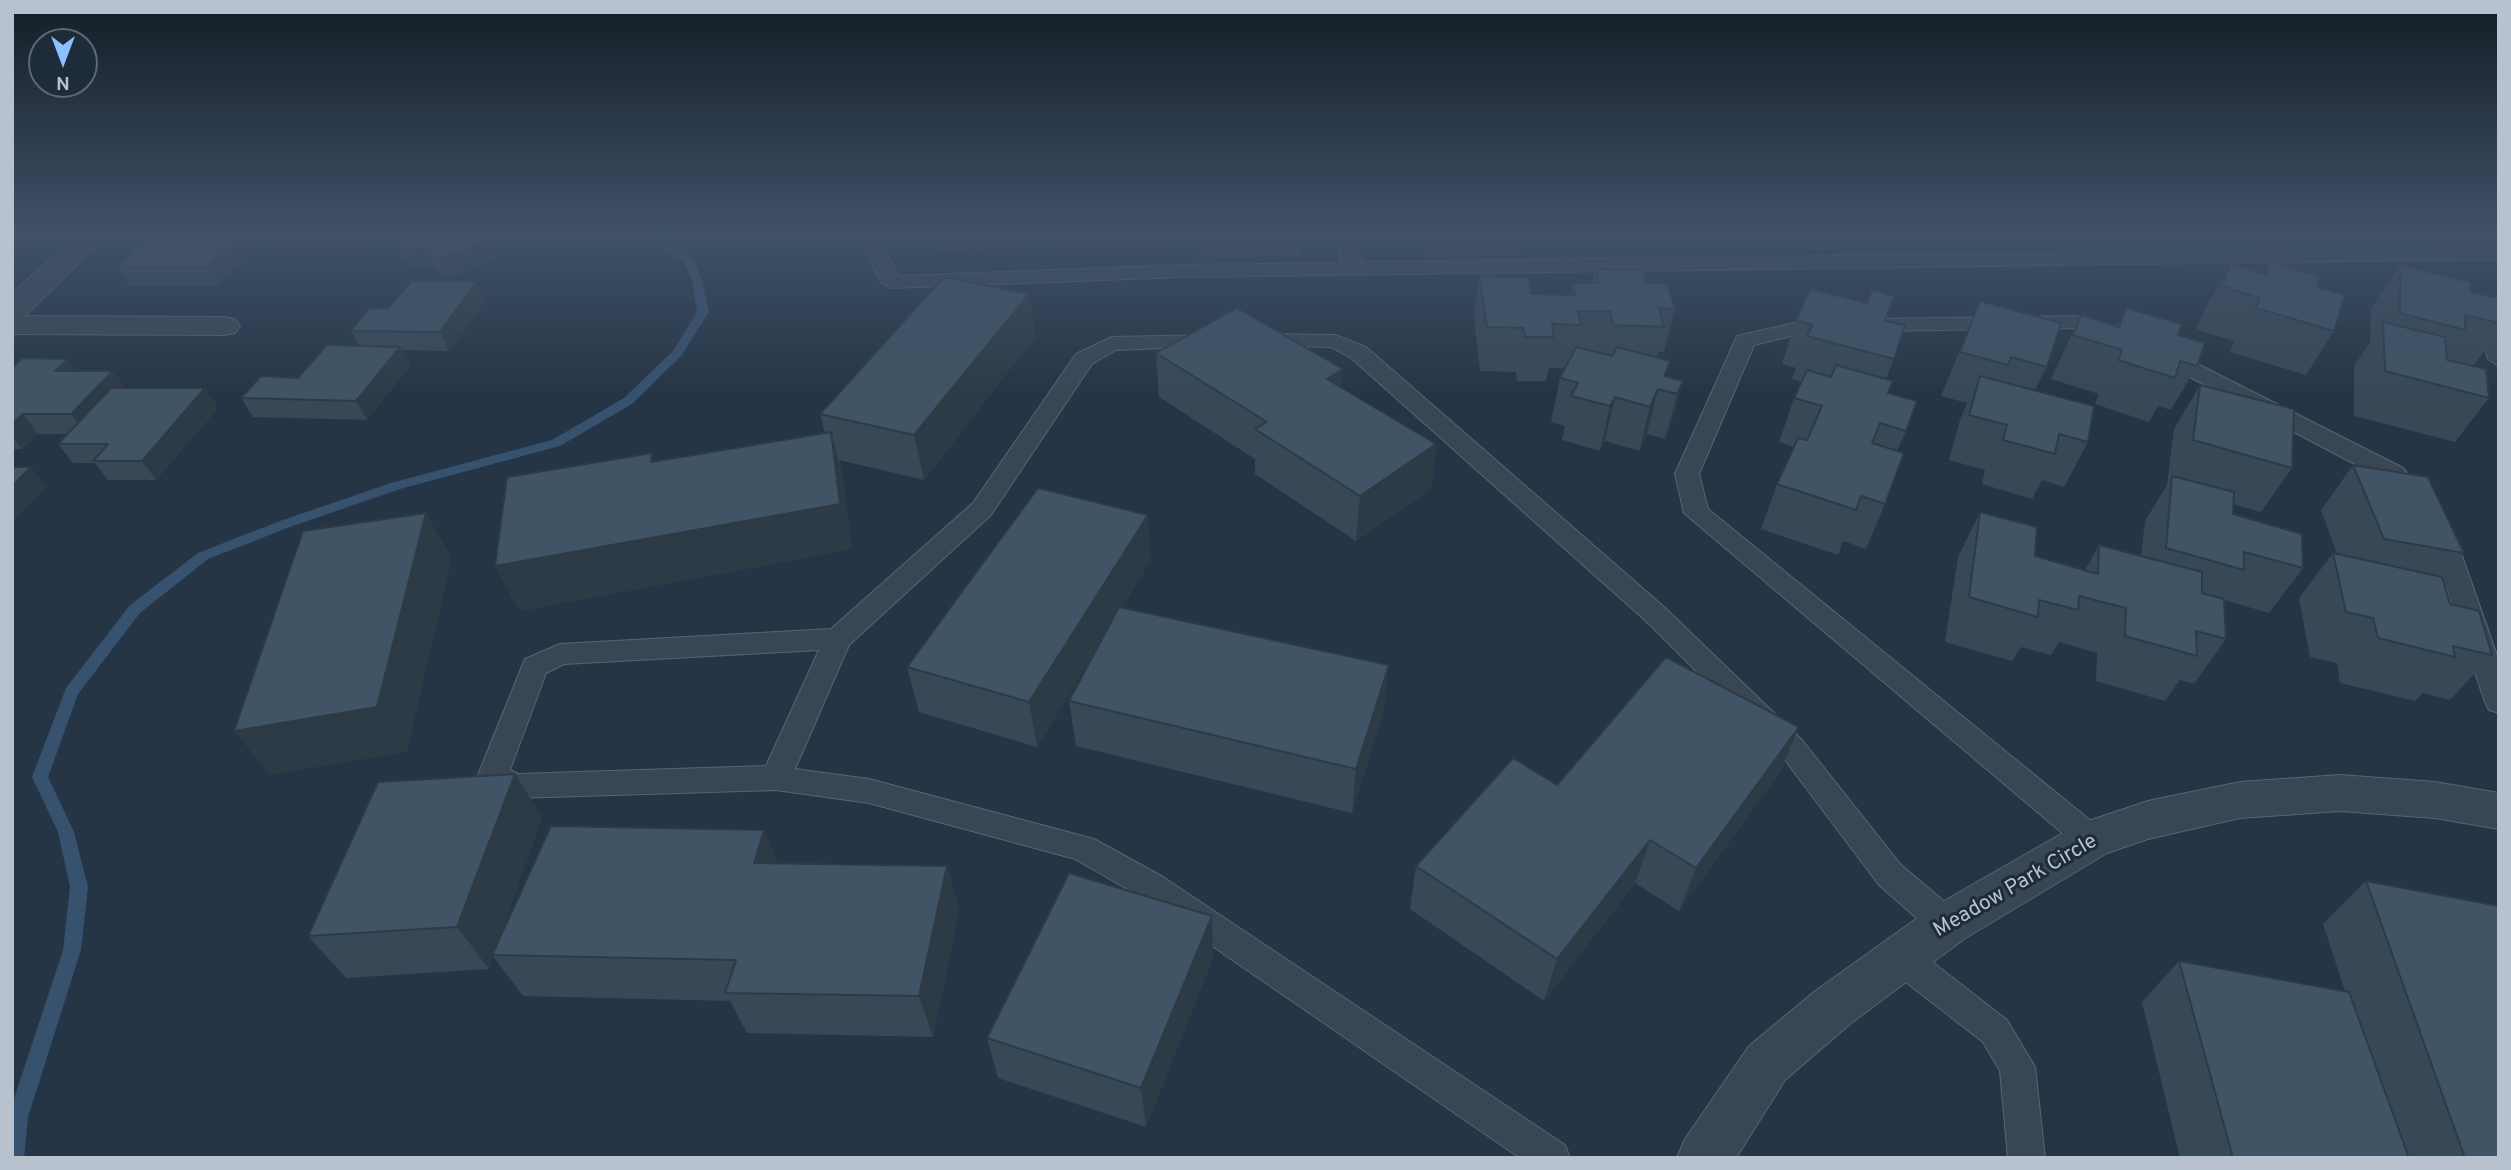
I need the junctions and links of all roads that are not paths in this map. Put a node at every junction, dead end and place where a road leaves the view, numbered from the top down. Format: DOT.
graph roads {
  1 [pos="37,288"];
  2 [pos="12,311"];
  3 [pos="2499,323"];
  4 [pos="12,325"];
  5 [pos="224,326"];
  6 [pos="2499,359"];
  7 [pos="838,639"];
  8 [pos="2499,702"];
  9 [pos="776,778"];
  10 [pos="2499,811"];
  11 [pos="2091,839"];
  12 [pos="1947,924"];
  13 [pos="1901,958"];
  14 [pos="1552,1158"];
  15 [pos="1704,1158"];
  16 [pos="2027,1158"];
  1 -- 2 [label="street"];
  3 -- 6 [label="lane"];
  4 -- 5 [label="street"];
  7 -- 9 [label="lane"];
  7 -- 9 [label="lane"];
  7 -- 12 [label="lane"];
  8 -- 11 [label="lane"];
  9 -- 14 [label="lane"];
  10 -- 11 [label="street, Meadow Park Circle"];
  11 -- 12 [label="street, Meadow Park Circle"];
  12 -- 13 [label="street, Meadow Park Circle"];
  13 -- 15 [label="street, Meadow Park Circle"];
  13 -- 16 [label="lane"];
}
